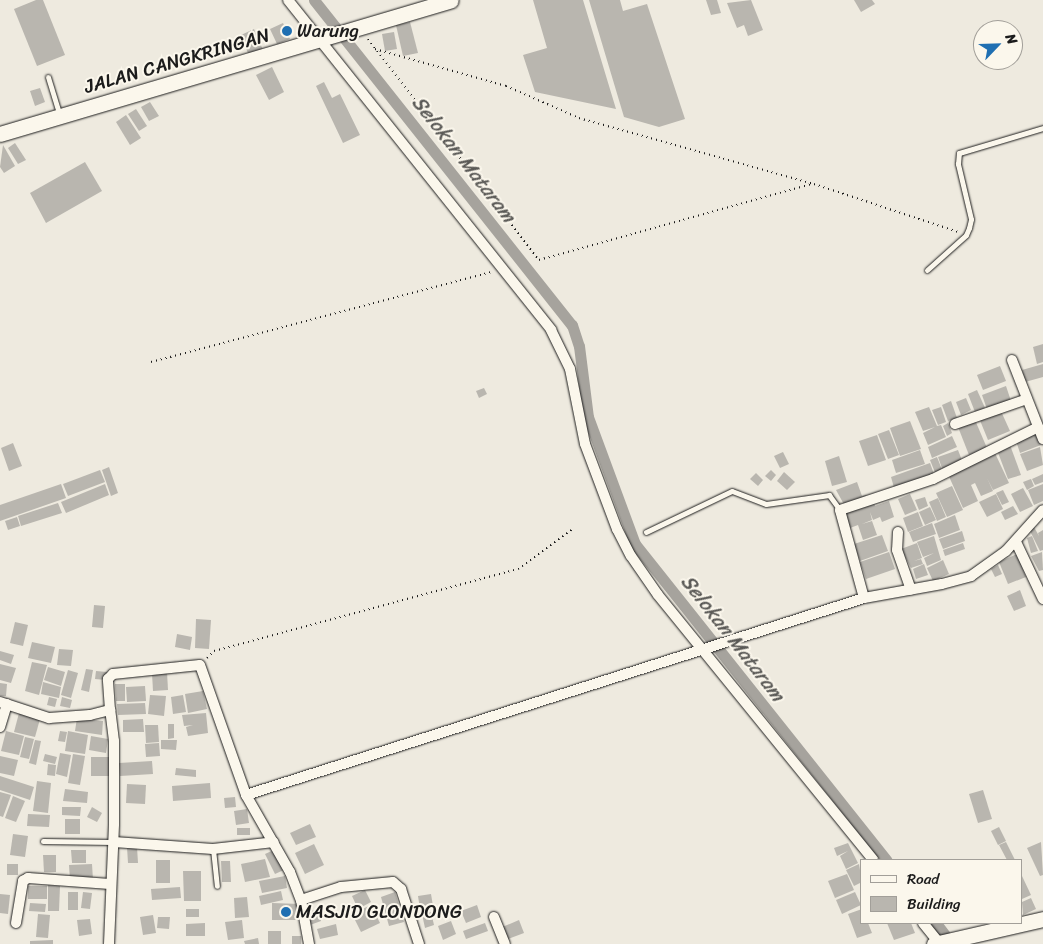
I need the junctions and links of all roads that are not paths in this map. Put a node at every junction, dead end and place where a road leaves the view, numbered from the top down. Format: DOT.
graph roads {
  1 [pos="288,0"];
  2 [pos="451,0"];
  3 [pos="435,2"];
  4 [pos="324,39"];
  5 [pos="48,77"];
  6 [pos="60,116"];
  7 [pos="1043,128"];
  8 [pos="0,134"];
  9 [pos="927,270"];
  10 [pos="1012,360"];
  11 [pos="1027,399"];
  12 [pos="955,424"];
  13 [pos="1038,427"];
  14 [pos="1043,439"];
  15 [pos="840,510"];
  16 [pos="1043,510"];
  17 [pos="646,532"];
  18 [pos="898,532"];
  19 [pos="1016,542"];
  20 [pos="911,590"];
  21 [pos="1042,594"];
  22 [pos="864,598"];
  23 [pos="707,648"];
  24 [pos="4,703"];
  25 [pos="110,710"];
  26 [pos="0,727"];
  27 [pos="246,795"];
  28 [pos="43,841"];
  29 [pos="114,842"];
  30 [pos="274,842"];
  31 [pos="213,849"];
  32 [pos="872,859"];
  33 [pos="110,884"];
  34 [pos="217,886"];
  35 [pos="301,900"];
  36 [pos="494,917"];
  37 [pos="1043,919"];
  38 [pos="16,923"];
  39 [pos="924,924"];
  40 [pos="1021,924"];
  41 [pos="1023,924"];
  42 [pos="944,942"];
  43 [pos="109,944"];
  44 [pos="308,944"];
  45 [pos="419,944"];
  46 [pos="505,944"];
  1 -- 4 [label="street"];
  2 -- 3 [label="main road, JALAN CANGKRINGAN"];
  3 -- 4 [label="main road, JALAN CANGKRINGAN"];
  4 -- 6 [label="main road, JALAN CANGKRINGAN"];
  4 -- 23 [label="street"];
  5 -- 6 [label="lane"];
  6 -- 8 [label="main road, JALAN CANGKRINGAN"];
  7 -- 9 [label="lane"];
  10 -- 11 [label="street"];
  11 -- 12 [label="street"];
  11 -- 13 [label="street"];
  13 -- 14 [label="street"];
  13 -- 15 [label="street"];
  15 -- 17 [label="lane"];
  15 -- 22 [label="street"];
  16 -- 19 [label="street"];
  18 -- 20 [label="street"];
  19 -- 20 [label="street"];
  19 -- 21 [label="street"];
  20 -- 22 [label="street"];
  22 -- 23 [label="street"];
  23 -- 27 [label="street"];
  23 -- 32 [label="street"];
  24 -- 25 [label="street"];
  24 -- 26 [label="street"];
  25 -- 27 [label="street"];
  25 -- 29 [label="street"];
  27 -- 30 [label="street"];
  28 -- 29 [label="lane"];
  29 -- 31 [label="street"];
  29 -- 33 [label="street"];
  30 -- 31 [label="street"];
  30 -- 35 [label="street"];
  31 -- 34 [label="lane"];
  33 -- 38 [label="street"];
  33 -- 43 [label="street"];
  35 -- 44 [label="street"];
  35 -- 45 [label="street"];
  36 -- 46 [label="street"];
  37 -- 41 [label="main road"];
  39 -- 42 [label="street"];
  40 -- 42 [label="main road"];
}
